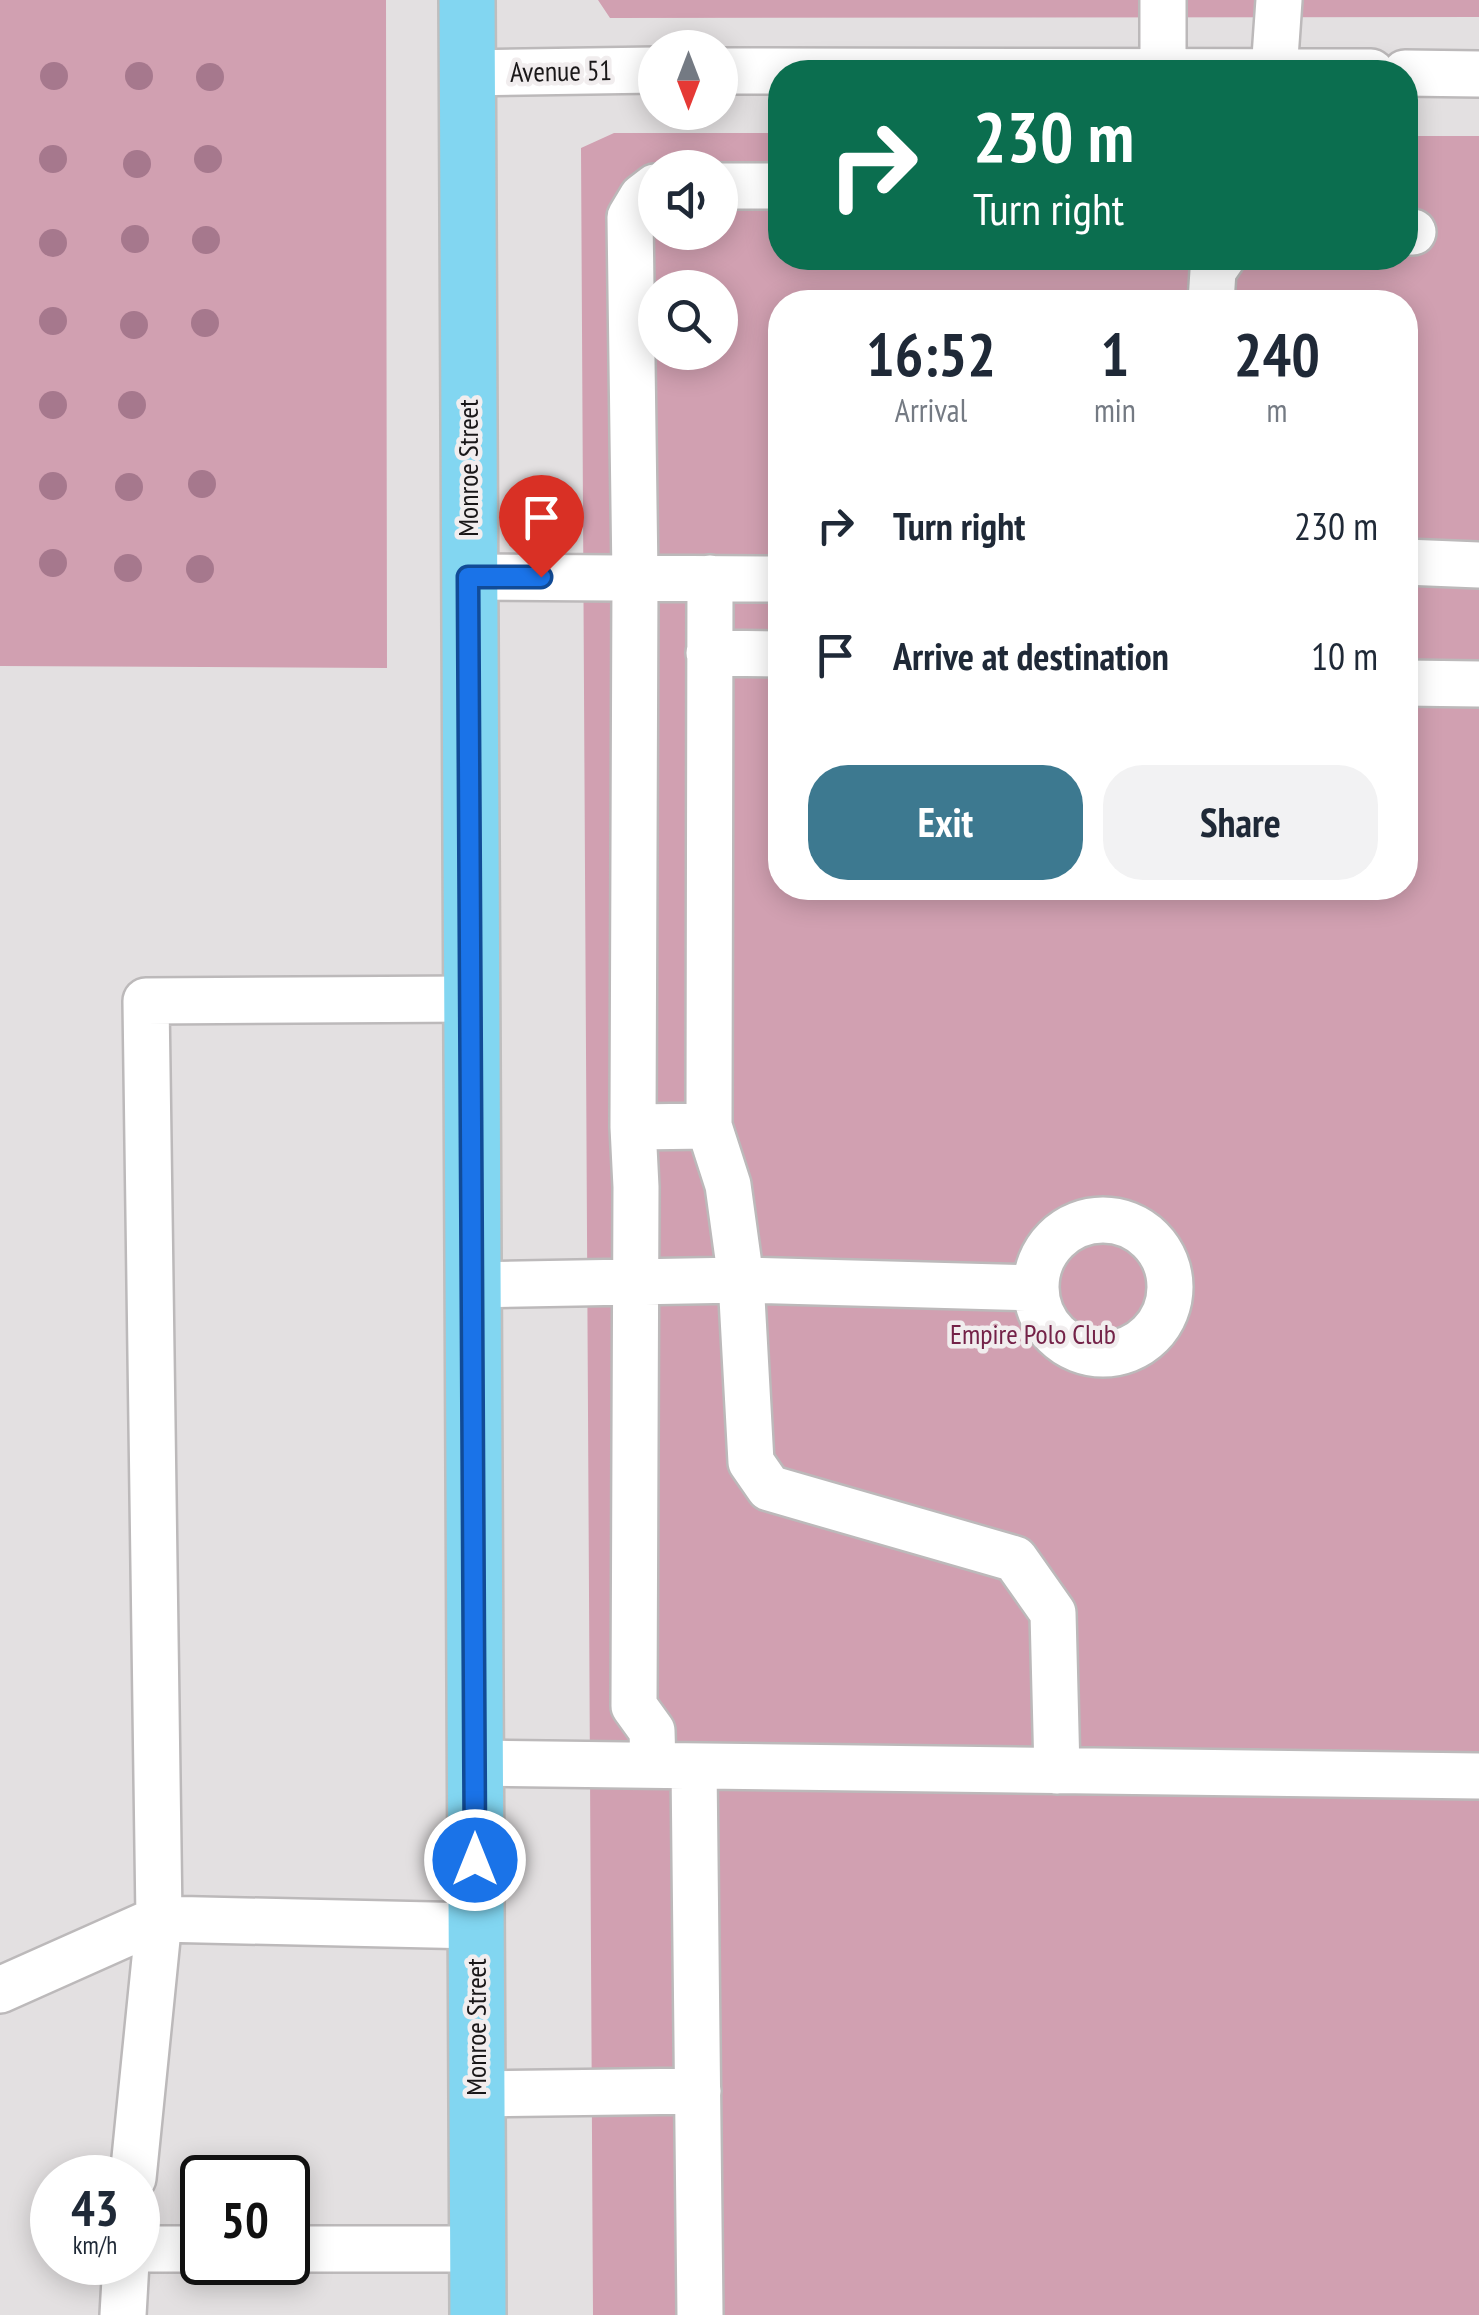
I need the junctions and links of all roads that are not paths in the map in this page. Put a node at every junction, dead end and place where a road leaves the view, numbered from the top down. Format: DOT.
graph roads {
  1 [pos="466,0"];
  2 [pos="1163,0"];
  3 [pos="1279,0"];
  4 [pos="1163,60"];
  5 [pos="1275,60"];
  6 [pos="638,70"];
  7 [pos="738,71"];
  8 [pos="768,71"];
  9 [pos="466,73"];
  10 [pos="1418,73"];
  11 [pos="1479,74"];
  12 [pos="738,186"];
  13 [pos="768,186"];
  14 [pos="638,204"];
  15 [pos="1418,562"];
  16 [pos="1479,564"];
  17 [pos="468,577"];
  18 [pos="635,578"];
  19 [pos="710,578"];
  20 [pos="768,579"];
  21 [pos="709,653"];
  22 [pos="768,654"];
  23 [pos="1418,683"];
  24 [pos="1479,684"];
  25 [pos="470,999"];
  26 [pos="633,1126"];
  27 [pos="709,1126"];
  28 [pos="741,1280"];
  29 [pos="636,1282"];
  30 [pos="472,1284"];
  31 [pos="1036,1288"];
  32 [pos="475,1763"];
  33 [pos="674,1766"];
  34 [pos="1058,1771"];
  35 [pos="1479,1776"];
  36 [pos="158,1919"];
  37 [pos="476,1926"];
  38 [pos="0,1990"];
  39 [pos="698,2091"];
  40 [pos="476,2094"];
  41 [pos="135,2155"];
  42 [pos="477,2249"];
  43 [pos="310,2250"];
  44 [pos="124,2285"];
  45 [pos="122,2315"];
  46 [pos="478,2315"];
  47 [pos="700,2315"];
  1 -- 9 [label="main road, Monroe Street"];
  2 -- 4 [label="lane"];
  3 -- 5 [label="lane"];
  6 -- 9 [label="lane, Avenue 51"];
  7 -- 8 [label="lane"];
  9 -- 17 [label="main road, Monroe Street"];
  10 -- 11 [label="lane"];
  12 -- 13 [label="lane"];
  14 -- 18 [label="lane"];
  15 -- 16 [label="lane"];
  17 -- 18 [label="lane"];
  17 -- 25 [label="main road, Monroe Street"];
  18 -- 19 [label="lane"];
  18 -- 26 [label="lane"];
  19 -- 20 [label="lane"];
  19 -- 21 [label="lane"];
  21 -- 22 [label="lane"];
  21 -- 27 [label="lane"];
  23 -- 24 [label="lane"];
  25 -- 30 [label="main road, Monroe Street"];
  25 -- 36 [label="lane"];
  26 -- 27 [label="lane"];
  26 -- 29 [label="lane"];
  27 -- 28 [label="lane"];
  28 -- 29 [label="lane"];
  28 -- 31 [label="lane"];
  28 -- 34 [label="lane"];
  29 -- 30 [label="lane"];
  29 -- 33 [label="lane"];
  30 -- 32 [label="main road, Monroe Street"];
  32 -- 33 [label="lane"];
  32 -- 37 [label="main road, Monroe Street"];
  33 -- 34 [label="lane"];
  33 -- 39 [label="lane"];
  34 -- 35 [label="lane"];
  36 -- 37 [label="lane"];
  36 -- 38 [label="lane"];
  36 -- 41 [label="lane"];
  37 -- 40 [label="main road, Monroe Street"];
  39 -- 40 [label="lane"];
  39 -- 47 [label="lane"];
  40 -- 42 [label="main road, Monroe Street"];
  42 -- 43 [label="lane"];
  42 -- 46 [label="main road, Monroe Street"];
  44 -- 45 [label="lane"];
}
